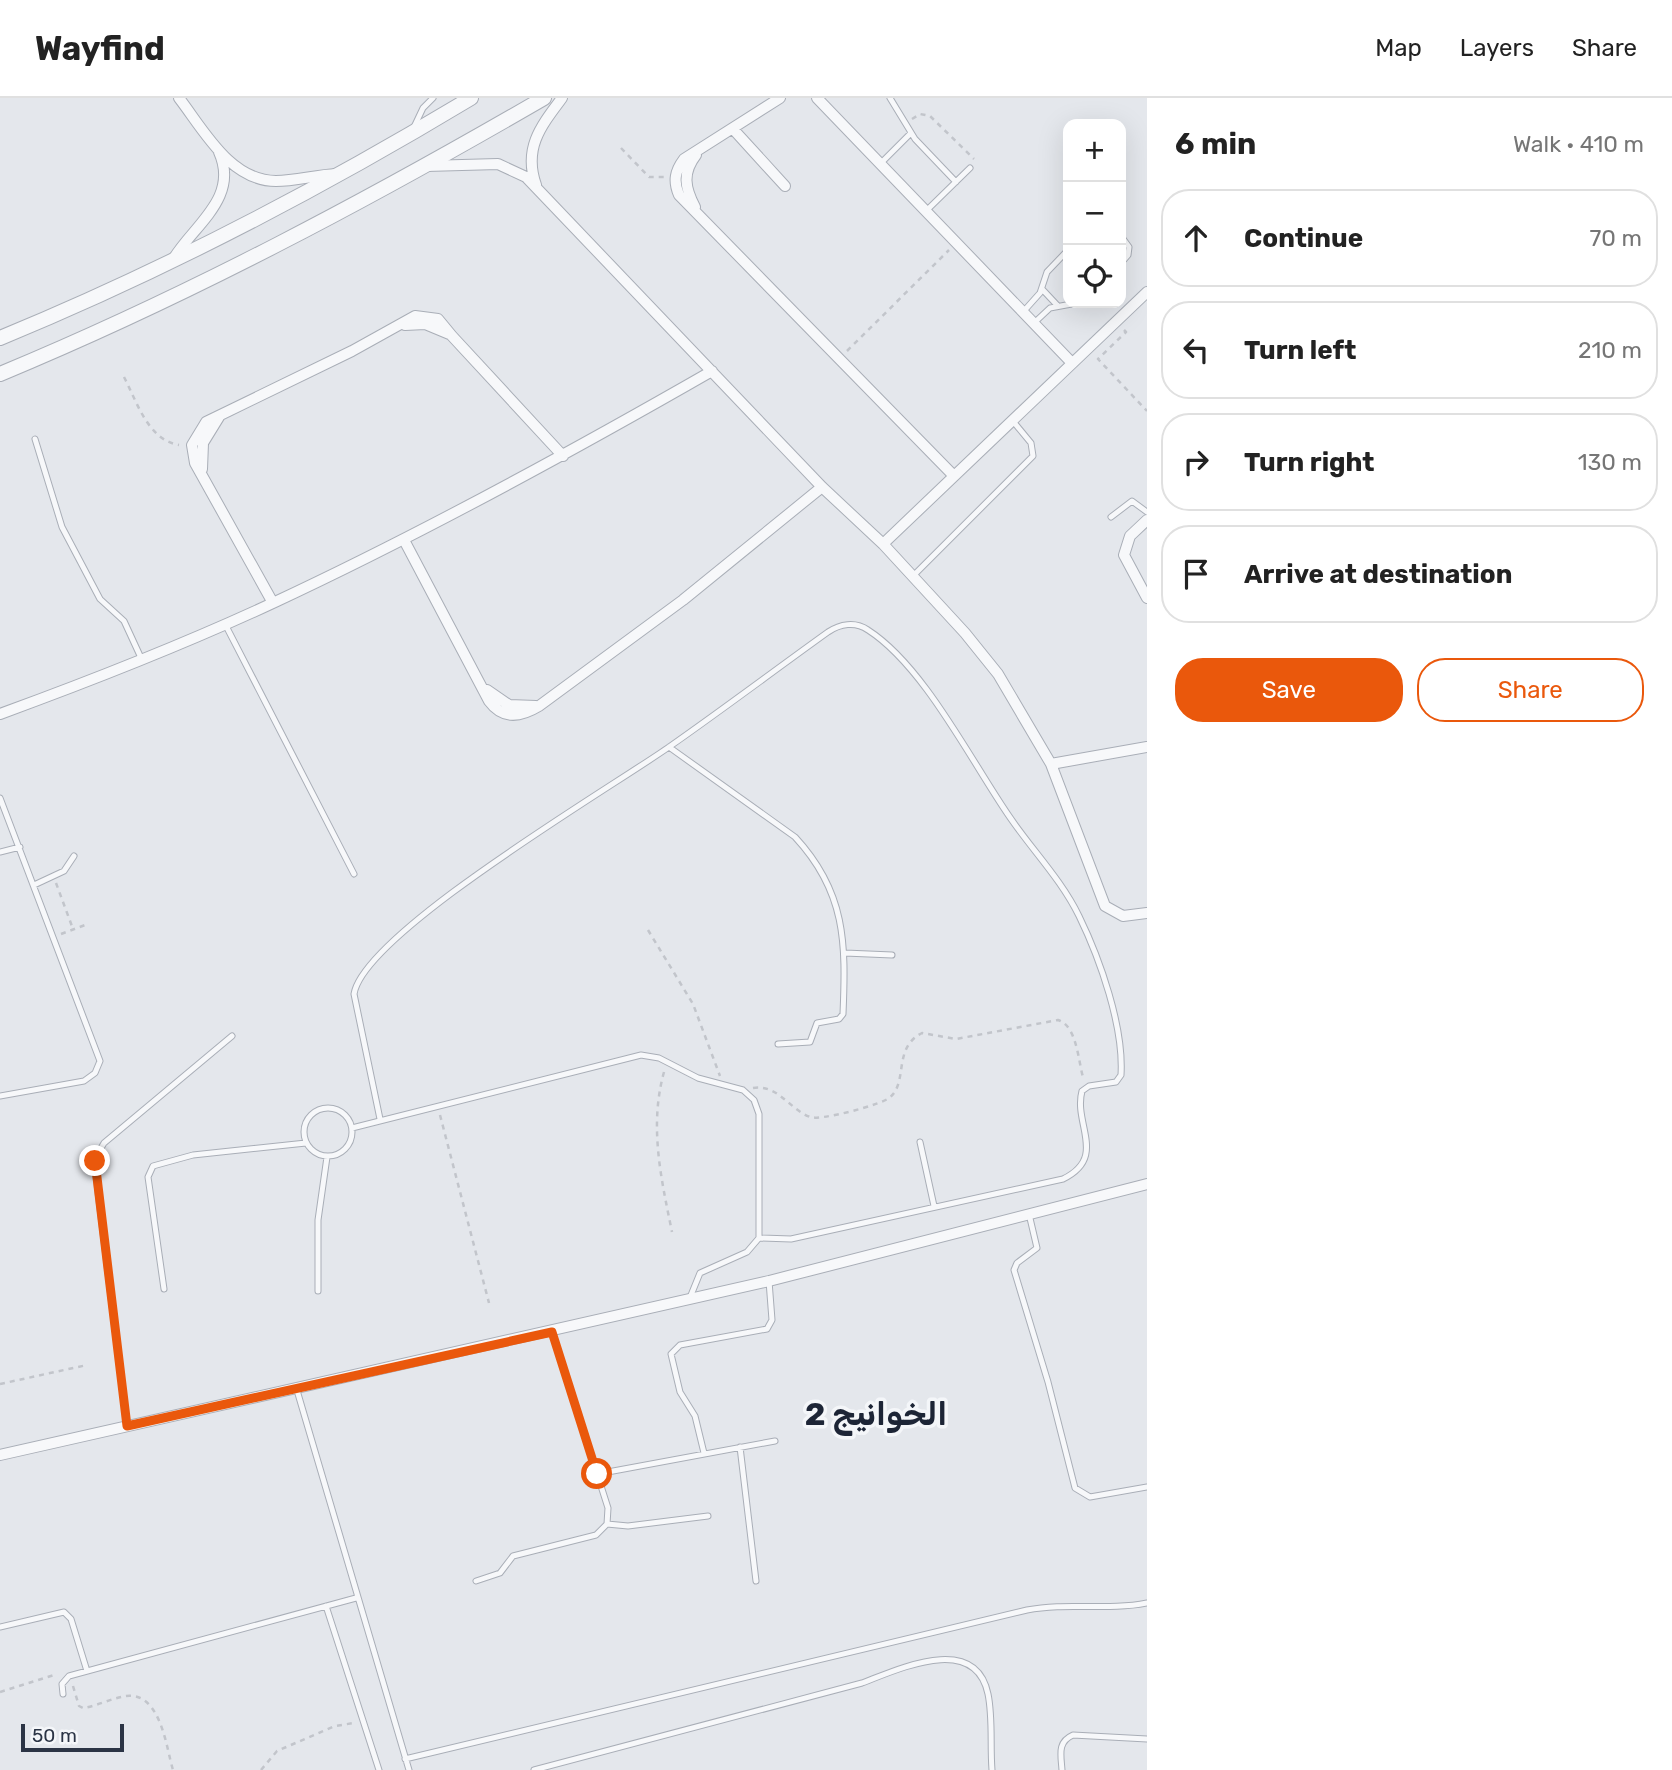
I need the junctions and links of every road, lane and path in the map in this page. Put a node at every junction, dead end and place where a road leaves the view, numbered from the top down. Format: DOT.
graph roads {
  1 [pos="179,98"];
  2 [pos="433,98"];
  3 [pos="471,98"];
  4 [pos="544,98"];
  5 [pos="562,98"];
  6 [pos="780,98"];
  7 [pos="817,98"];
  8 [pos="890,98"];
  9 [pos="906,123"];
  10 [pos="733,129"];
  11 [pos="413,131"];
  12 [pos="911,133"];
  13 [pos="216,147"];
  14 [pos="621,148"];
  15 [pos="699,151"];
  16 [pos="880,164"];
  17 [pos="426,166"];
  18 [pos="970,168"];
  19 [pos="676,173"];
  20 [pos="338,174"];
  21 [pos="956,182"];
  22 [pos="785,186"];
  23 [pos="537,187"];
  24 [pos="926,211"];
  25 [pos="698,213"];
  26 [pos="956,243"];
  27 [pos="1063,255"];
  28 [pos="172,263"];
  29 [pos="1042,289"];
  30 [pos="1147,292"];
  31 [pos="1063,304"];
  32 [pos="1057,305"];
  33 [pos="1023,312"];
  34 [pos="1115,322"];
  35 [pos="1034,323"];
  36 [pos="0,338"];
  37 [pos="839,358"];
  38 [pos="1072,363"];
  39 [pos="712,371"];
  40 [pos="0,374"];
  41 [pos="124,377"];
  42 [pos="1147,411"];
  43 [pos="220,415"];
  44 [pos="1012,420"];
  45 [pos="35,439"];
  46 [pos="192,444"];
  47 [pos="563,456"];
  48 [pos="203,475"];
  49 [pos="954,476"];
  50 [pos="822,487"];
  51 [pos="1147,512"];
  52 [pos="1111,517"];
  53 [pos="1147,520"];
  54 [pos="404,540"];
  55 [pos="883,544"];
  56 [pos="913,576"];
  57 [pos="1147,598"];
  58 [pos="273,603"];
  59 [pos="225,624"];
  60 [pos="142,660"];
  61 [pos="0,714"];
  62 [pos="668,747"];
  63 [pos="1147,747"];
  64 [pos="1051,764"];
  65 [pos="0,798"];
  66 [pos="20,846"];
  67 [pos="0,852"];
  68 [pos="74,856"];
  69 [pos="354,874"];
  70 [pos="54,877"];
  71 [pos="34,885"];
  72 [pos="1147,913"];
  73 [pos="85,925"];
  74 [pos="73,929"];
  75 [pos="648,930"];
  76 [pos="54,936"];
  77 [pos="845,953"];
  78 [pos="892,955"];
  79 [pos="232,1036"];
  80 [pos="778,1044"];
  81 [pos="667,1062"];
  82 [pos="723,1086"];
  83 [pos="1085,1087"];
  84 [pos="743,1090"];
  85 [pos="0,1096"];
  86 [pos="437,1105"];
  87 [pos="380,1119"];
  88 [pos="352,1128"];
  89 [pos="920,1142"];
  90 [pos="306,1143"];
  91 [pos="327,1157"];
  92 [pos="1147,1184"];
  93 [pos="934,1206"];
  94 [pos="1029,1214"];
  95 [pos="672,1232"];
  96 [pos="759,1238"];
  97 [pos="769,1281"];
  98 [pos="164,1289"];
  99 [pos="318,1291"];
  100 [pos="689,1300"];
  101 [pos="489,1303"];
  102 [pos="552,1332"];
  103 [pos="87,1365"];
  104 [pos="0,1384"];
  105 [pos="296,1387"];
  106 [pos="127,1426"];
  107 [pos="775,1441"];
  108 [pos="740,1447"];
  109 [pos="704,1453"];
  110 [pos="0,1455"];
  111 [pos="597,1474"];
  112 [pos="1147,1487"];
  113 [pos="708,1517"];
  114 [pos="607,1524"];
  115 [pos="476,1581"];
  116 [pos="756,1581"];
  117 [pos="356,1598"];
  118 [pos="1147,1603"];
  119 [pos="326,1606"];
  120 [pos="0,1627"];
  121 [pos="87,1671"];
  122 [pos="69,1676"];
  123 [pos="0,1692"];
  124 [pos="63,1694"];
  125 [pos="363,1722"];
  126 [pos="1147,1739"];
  127 [pos="405,1759"];
  128 [pos="173,1770"];
  129 [pos="261,1770"];
  130 [pos="379,1770"];
  131 [pos="409,1770"];
  132 [pos="534,1770"];
  133 [pos="992,1770"];
  134 [pos="1062,1770"];
  1 -- 13 [label="street"];
  2 -- 11 [label="lane"];
  3 -- 11 [label="street"];
  4 -- 17 [label="street"];
  5 -- 23 [label="street"];
  6 -- 10 [label="street"];
  7 -- 16 [label="street"];
  8 -- 9 [label="lane"];
  9 -- 12 [label="lane"];
  9 -- 18 [label="path"];
  10 -- 15 [label="street"];
  10 -- 22 [label="street"];
  11 -- 20 [label="street"];
  12 -- 16 [label="lane"];
  12 -- 21 [label="lane"];
  13 -- 20 [label="street"];
  13 -- 28 [label="street"];
  14 -- 19 [label="path"];
  15 -- 19 [label="street"];
  15 -- 25 [label="street"];
  16 -- 24 [label="street"];
  17 -- 23 [label="street"];
  17 -- 40 [label="street"];
  18 -- 21 [label="lane"];
  19 -- 25 [label="street"];
  20 -- 28 [label="street"];
  21 -- 24 [label="lane"];
  23 -- 39 [label="street"];
  24 -- 26 [label="street"];
  25 -- 37 [label="street"];
  26 -- 33 [label="street"];
  26 -- 37 [label="path"];
  27 -- 29 [label="lane"];
  28 -- 36 [label="street"];
  29 -- 32 [label="lane"];
  29 -- 33 [label="lane"];
  30 -- 34 [label="street"];
  31 -- 32 [label="lane"];
  32 -- 35 [label="lane"];
  33 -- 35 [label="street"];
  34 -- 38 [label="street"];
  34 -- 42 [label="path"];
  35 -- 38 [label="street"];
  37 -- 49 [label="street"];
  38 -- 44 [label="street"];
  39 -- 47 [label="street"];
  39 -- 50 [label="street"];
  41 -- 46 [label="path"];
  43 -- 46 [label="street"];
  43 -- 47 [label="street"];
  43 -- 48 [label="street"];
  44 -- 49 [label="street"];
  44 -- 56 [label="lane"];
  45 -- 60 [label="lane"];
  46 -- 48 [label="street"];
  47 -- 54 [label="street"];
  48 -- 58 [label="street"];
  49 -- 55 [label="street"];
  50 -- 54 [label="street"];
  50 -- 55 [label="street"];
  51 -- 52 [label="lane"];
  53 -- 57 [label="street"];
  54 -- 58 [label="street"];
  55 -- 56 [label="street"];
  56 -- 64 [label="street"];
  58 -- 59 [label="street"];
  59 -- 60 [label="street"];
  59 -- 69 [label="lane"];
  60 -- 61 [label="street"];
  62 -- 77 [label="lane"];
  62 -- 83 [label="lane"];
  62 -- 87 [label="lane"];
  63 -- 64 [label="street"];
  64 -- 72 [label="street"];
  65 -- 66 [label="lane"];
  66 -- 67 [label="lane"];
  66 -- 71 [label="lane"];
  68 -- 70 [label="lane"];
  70 -- 71 [label="lane"];
  70 -- 74 [label="path"];
  71 -- 76 [label="lane"];
  73 -- 74 [label="path"];
  74 -- 76 [label="path"];
  75 -- 82 [label="path"];
  76 -- 85 [label="lane"];
  77 -- 78 [label="lane"];
  77 -- 80 [label="lane"];
  79 -- 106 [label="lane"];
  81 -- 82 [label="lane"];
  81 -- 86 [label="lane"];
  81 -- 95 [label="path"];
  82 -- 84 [label="lane"];
  83 -- 84 [label="path"];
  83 -- 93 [label="lane"];
  84 -- 96 [label="lane"];
  86 -- 87 [label="lane"];
  86 -- 101 [label="path"];
  87 -- 88 [label="lane"];
  88 -- 90 [label="lane"];
  88 -- 91 [label="lane"];
  89 -- 93 [label="lane"];
  90 -- 91 [label="lane"];
  90 -- 98 [label="lane"];
  91 -- 99 [label="lane"];
  92 -- 94 [label="street"];
  93 -- 96 [label="lane"];
  94 -- 97 [label="street"];
  94 -- 112 [label="lane"];
  96 -- 100 [label="lane"];
  97 -- 100 [label="street"];
  97 -- 109 [label="lane"];
  100 -- 102 [label="street"];
  102 -- 105 [label="street"];
  102 -- 111 [label="lane"];
  103 -- 104 [label="path"];
  105 -- 106 [label="street"];
  105 -- 117 [label="lane"];
  106 -- 110 [label="street"];
  107 -- 108 [label="lane"];
  108 -- 109 [label="lane"];
  108 -- 116 [label="lane"];
  109 -- 111 [label="lane"];
  111 -- 114 [label="lane"];
  113 -- 114 [label="lane"];
  114 -- 115 [label="lane"];
  117 -- 119 [label="lane"];
  117 -- 127 [label="lane"];
  118 -- 127 [label="lane"];
  119 -- 121 [label="lane"];
  119 -- 125 [label="lane"];
  120 -- 121 [label="lane"];
  121 -- 122 [label="lane"];
  122 -- 123 [label="path"];
  122 -- 124 [label="lane"];
  122 -- 128 [label="path"];
  125 -- 129 [label="path"];
  125 -- 130 [label="lane"];
  126 -- 134 [label="lane"];
  127 -- 131 [label="lane"];
  132 -- 133 [label="lane"];
}
